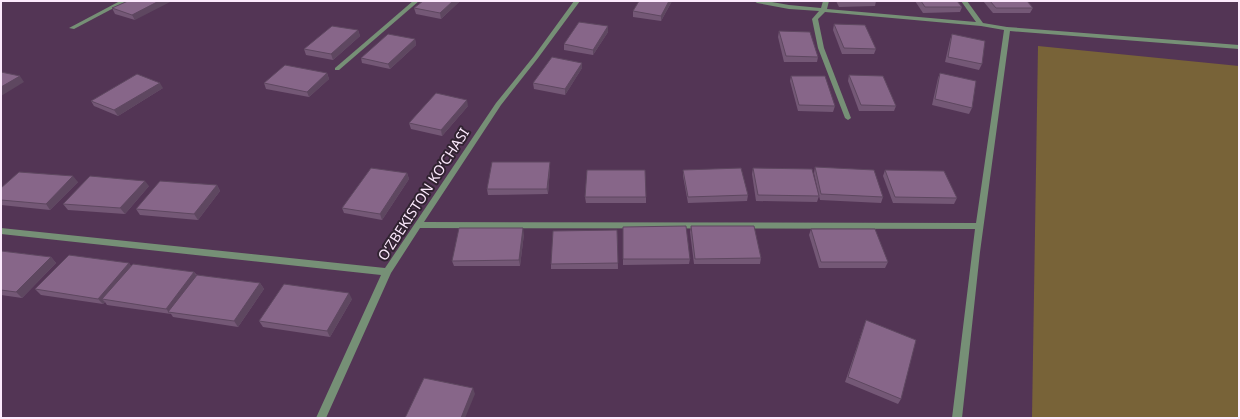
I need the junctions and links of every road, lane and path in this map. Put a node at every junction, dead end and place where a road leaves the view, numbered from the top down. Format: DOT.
graph roads {
  1 [pos="124,1"];
  2 [pos="416,1"];
  3 [pos="577,1"];
  4 [pos="757,1"];
  5 [pos="826,1"];
  6 [pos="964,1"];
  7 [pos="823,11"];
  8 [pos="981,24"];
  9 [pos="72,28"];
  10 [pos="1007,29"];
  11 [pos="1239,47"];
  12 [pos="337,69"];
  13 [pos="848,118"];
  14 [pos="419,225"];
  15 [pos="979,226"];
  16 [pos="1,231"];
  17 [pos="387,272"];
  18 [pos="321,418"];
  19 [pos="957,418"];
  1 -- 9 [label="street"];
  2 -- 12 [label="street"];
  3 -- 14 [label="street, O‘ZBEKISTON KO‘CHASI"];
  4 -- 7 [label="street"];
  5 -- 7 [label="street"];
  6 -- 8 [label="street"];
  7 -- 8 [label="street"];
  7 -- 13 [label="street"];
  8 -- 10 [label="street"];
  10 -- 11 [label="street"];
  10 -- 15 [label="street"];
  14 -- 15 [label="street"];
  14 -- 17 [label="street, O‘ZBEKISTON KO‘CHASI"];
  15 -- 19 [label="street"];
  16 -- 17 [label="street"];
  17 -- 18 [label="street, O‘ZBEKISTON KO‘CHASI"];
}
